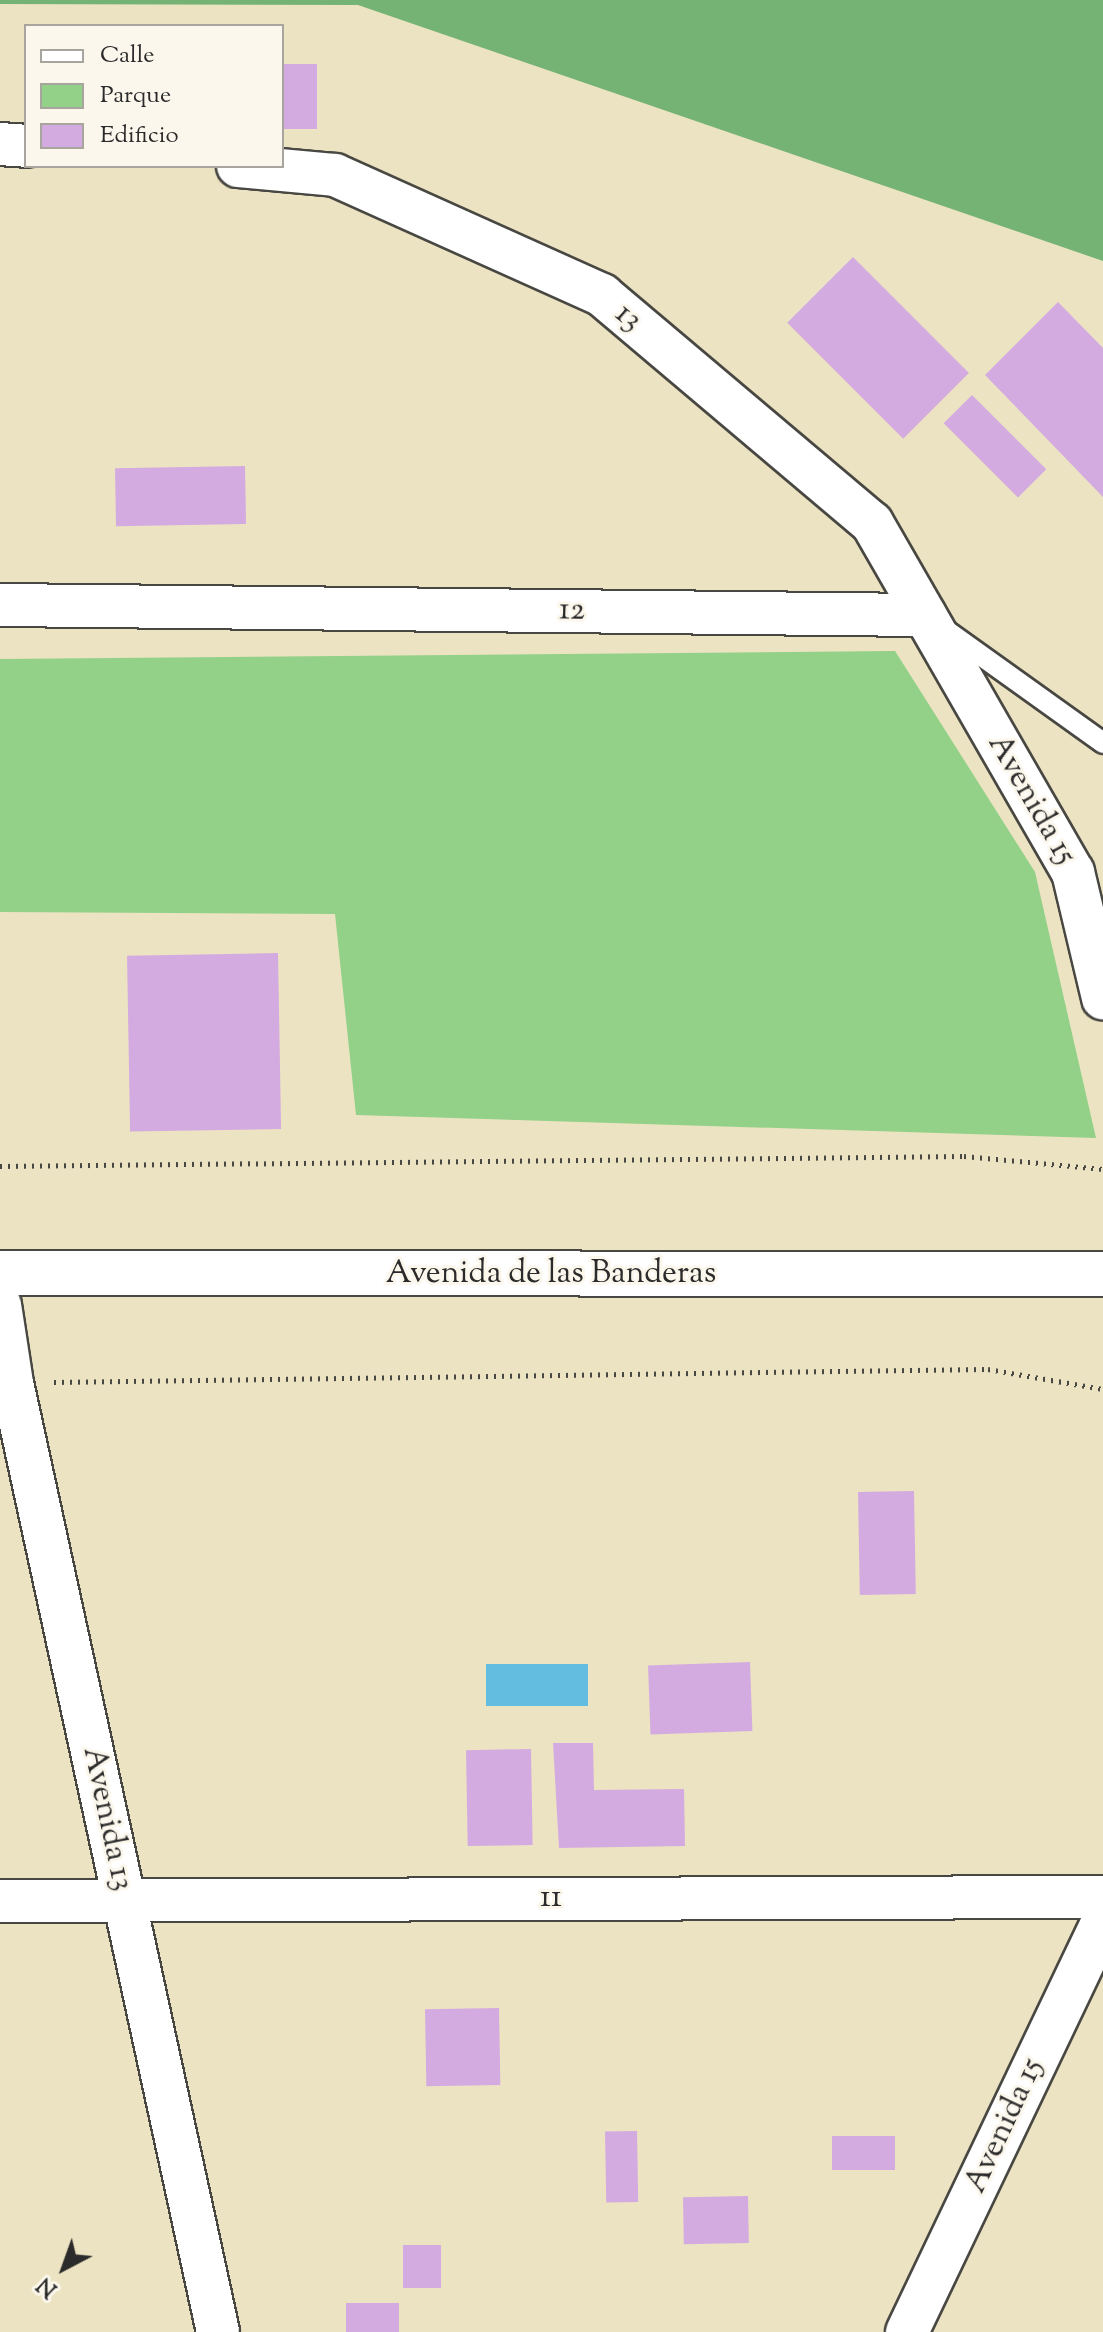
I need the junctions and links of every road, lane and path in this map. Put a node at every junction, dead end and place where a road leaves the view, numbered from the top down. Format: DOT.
graph roads {
  1 [pos="0,144"];
  2 [pos="24,146"];
  3 [pos="260,168"];
  4 [pos="0,605"];
  5 [pos="925,615"];
  6 [pos="1103,743"];
  7 [pos="1103,998"];
  8 [pos="0,1166"];
  9 [pos="1103,1169"];
  10 [pos="0,1273"];
  11 [pos="1103,1274"];
  12 [pos="0,1305"];
  13 [pos="12,1383"];
  14 [pos="1103,1389"];
  15 [pos="1103,1897"];
  16 [pos="125,1899"];
  17 [pos="0,1901"];
  18 [pos="1103,1921"];
  19 [pos="218,2332"];
  20 [pos="907,2332"];
  1 -- 2 [label="street"];
  3 -- 5 [label="street, 13"];
  4 -- 5 [label="street, 12"];
  5 -- 6 [label="lane"];
  5 -- 7 [label="street, Avenida 15"];
  8 -- 9 [label="path"];
  10 -- 11 [label="street, Avenida de las Banderas"];
  12 -- 13 [label="street, Avenida 13"];
  13 -- 14 [label="path"];
  13 -- 16 [label="street, Avenida 13"];
  15 -- 16 [label="street, 11"];
  16 -- 17 [label="street, 11"];
  16 -- 19 [label="street, Avenida 13"];
  18 -- 20 [label="street, Avenida 15"];
}
